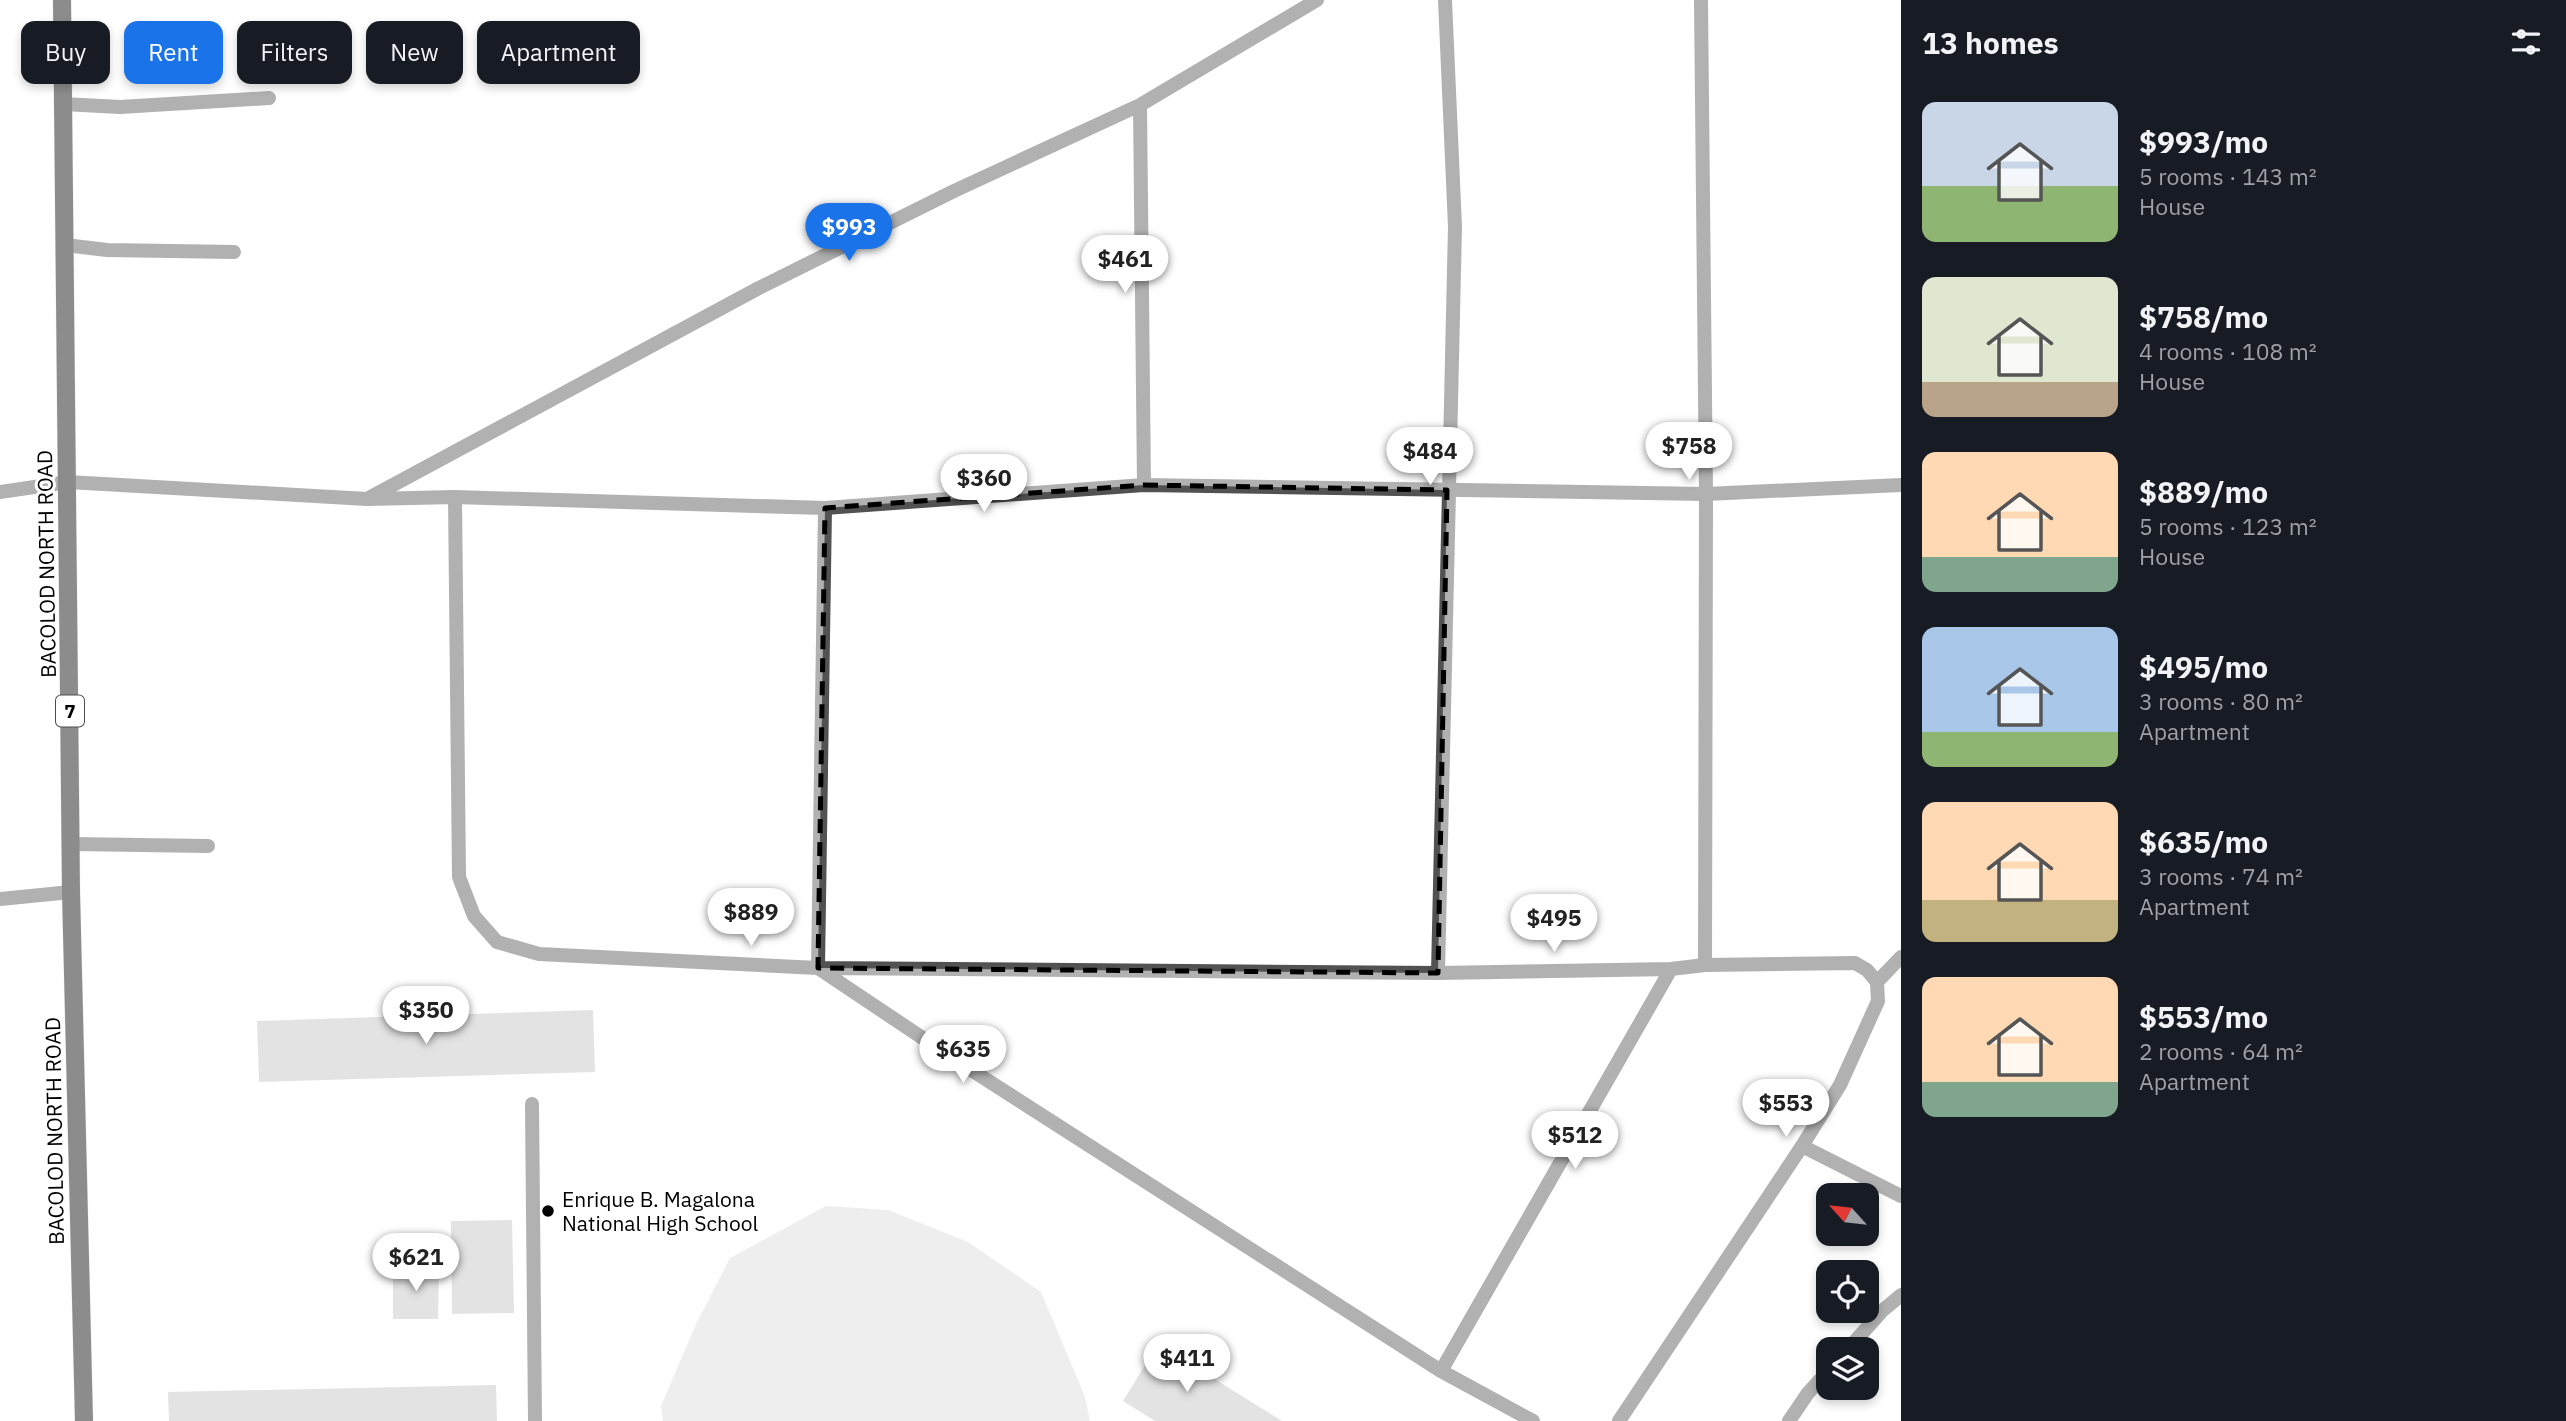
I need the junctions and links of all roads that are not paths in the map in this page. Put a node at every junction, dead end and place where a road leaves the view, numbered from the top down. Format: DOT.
graph roads {
  1 [pos="62,0"];
  2 [pos="1317,0"];
  3 [pos="1445,0"];
  4 [pos="1701,0"];
  5 [pos="269,98"];
  6 [pos="63,104"];
  7 [pos="1140,106"];
  8 [pos="65,245"];
  9 [pos="234,252"];
  10 [pos="68,482"];
  11 [pos="1144,485"];
  12 [pos="1901,485"];
  13 [pos="1447,490"];
  14 [pos="0,492"];
  15 [pos="1706,494"];
  16 [pos="455,497"];
  17 [pos="366,499"];
  18 [pos="825,508"];
  19 [pos="71,844"];
  20 [pos="208,846"];
  21 [pos="71,892"];
  22 [pos="0,899"];
  23 [pos="1901,957"];
  24 [pos="1705,965"];
  25 [pos="818,968"];
  26 [pos="1671,969"];
  27 [pos="1438,973"];
  28 [pos="1877,982"];
  29 [pos="532,1104"];
  30 [pos="1802,1146"];
  31 [pos="1901,1196"];
  32 [pos="1901,1296"];
  33 [pos="1859,1337"];
  34 [pos="1441,1371"];
  35 [pos="1816,1384"];
  36 [pos="84,1421"];
  37 [pos="535,1421"];
  38 [pos="1533,1421"];
  39 [pos="1619,1421"];
  40 [pos="1789,1421"];
  1 -- 6 [label="main road, BACOLOD NORTH ROAD / 7"];
  2 -- 7 [label="street"];
  3 -- 13 [label="street"];
  4 -- 15 [label="street"];
  5 -- 6 [label="street"];
  6 -- 8 [label="main road, BACOLOD NORTH ROAD / 7"];
  7 -- 11 [label="street"];
  7 -- 17 [label="street"];
  8 -- 9 [label="street"];
  8 -- 10 [label="main road, BACOLOD NORTH ROAD / 7"];
  10 -- 14 [label="street"];
  10 -- 17 [label="street"];
  10 -- 19 [label="main road, BACOLOD NORTH ROAD / 7"];
  11 -- 13 [label="street"];
  11 -- 18 [label="street"];
  12 -- 15 [label="street"];
  13 -- 15 [label="street"];
  13 -- 27 [label="street"];
  15 -- 24 [label="street"];
  16 -- 17 [label="street"];
  16 -- 18 [label="street"];
  16 -- 25 [label="street"];
  18 -- 25 [label="street"];
  19 -- 20 [label="street"];
  19 -- 21 [label="main road, BACOLOD NORTH ROAD / 7"];
  21 -- 22 [label="street"];
  21 -- 36 [label="main road, BACOLOD NORTH ROAD / 7"];
  23 -- 28 [label="street"];
  24 -- 26 [label="street"];
  24 -- 28 [label="street"];
  25 -- 27 [label="street"];
  25 -- 34 [label="street"];
  26 -- 27 [label="street"];
  26 -- 34 [label="street"];
  28 -- 30 [label="street"];
  29 -- 37 [label="street"];
  30 -- 31 [label="street"];
  30 -- 39 [label="street"];
  32 -- 33 [label="street"];
  34 -- 38 [label="street"];
  35 -- 40 [label="street"];
}
